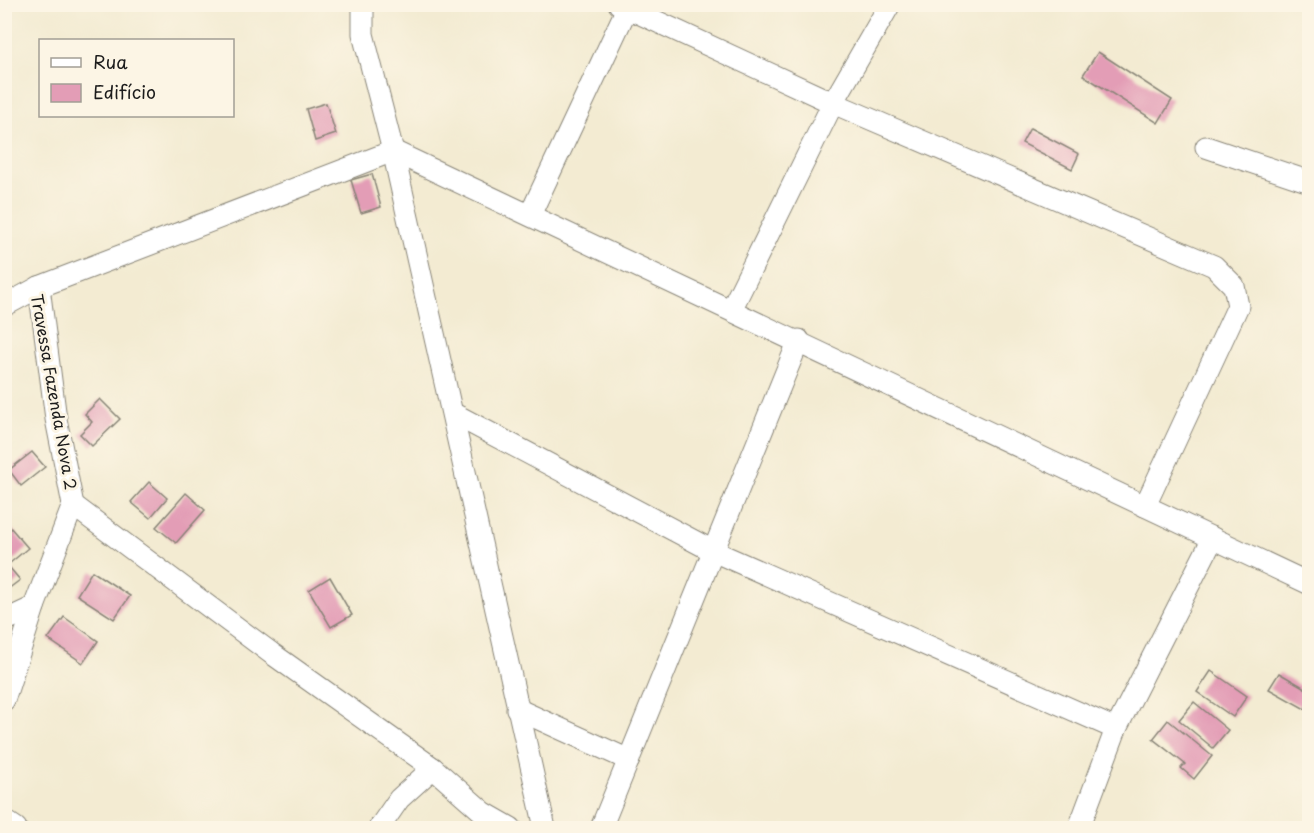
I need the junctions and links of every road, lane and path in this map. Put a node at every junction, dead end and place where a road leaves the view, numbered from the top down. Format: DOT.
graph roads {
  1 [pos="363,4"];
  2 [pos="890,4"];
  3 [pos="625,5"];
  4 [pos="833,103"];
  5 [pos="1206,147"];
  6 [pos="393,151"];
  7 [pos="1310,182"];
  8 [pos="530,215"];
  9 [pos="39,287"];
  10 [pos="4,306"];
  11 [pos="732,308"];
  12 [pos="799,340"];
  13 [pos="454,414"];
  14 [pos="73,505"];
  15 [pos="1145,506"];
  16 [pos="1213,538"];
  17 [pos="713,551"];
  18 [pos="1310,584"];
  19 [pos="34,607"];
  20 [pos="4,621"];
  21 [pos="4,700"];
  22 [pos="517,709"];
  23 [pos="1116,729"];
  24 [pos="629,760"];
  25 [pos="433,768"];
  26 [pos="4,820"];
  27 [pos="16,828"];
  28 [pos="379,828"];
  29 [pos="512,828"];
  30 [pos="545,828"];
  31 [pos="601,828"];
  32 [pos="1079,828"];
  1 -- 6 [label="street"];
  2 -- 4 [label="street"];
  3 -- 4 [label="street"];
  3 -- 8 [label="street"];
  4 -- 11 [label="street"];
  4 -- 15 [label="street"];
  5 -- 7 [label="street"];
  6 -- 8 [label="street"];
  6 -- 9 [label="street"];
  6 -- 13 [label="street"];
  8 -- 11 [label="street"];
  9 -- 10 [label="street, Travessa Fazenda Nova 2"];
  9 -- 14 [label="street, Travessa Fazenda Nova 2"];
  11 -- 12 [label="street"];
  12 -- 15 [label="street"];
  12 -- 17 [label="street"];
  13 -- 17 [label="street"];
  13 -- 22 [label="street"];
  14 -- 19 [label="street, Travessa Fazenda Nova 2"];
  14 -- 25 [label="street"];
  15 -- 16 [label="street"];
  16 -- 18 [label="street"];
  16 -- 23 [label="street"];
  17 -- 23 [label="street"];
  17 -- 24 [label="street"];
  19 -- 20 [label="street"];
  19 -- 21 [label="street, Travessa Fazenda Nova 2"];
  22 -- 24 [label="street"];
  22 -- 30 [label="street"];
  23 -- 32 [label="street"];
  24 -- 31 [label="street"];
  25 -- 28 [label="street"];
  25 -- 29 [label="street"];
  26 -- 27 [label="street"];
}
